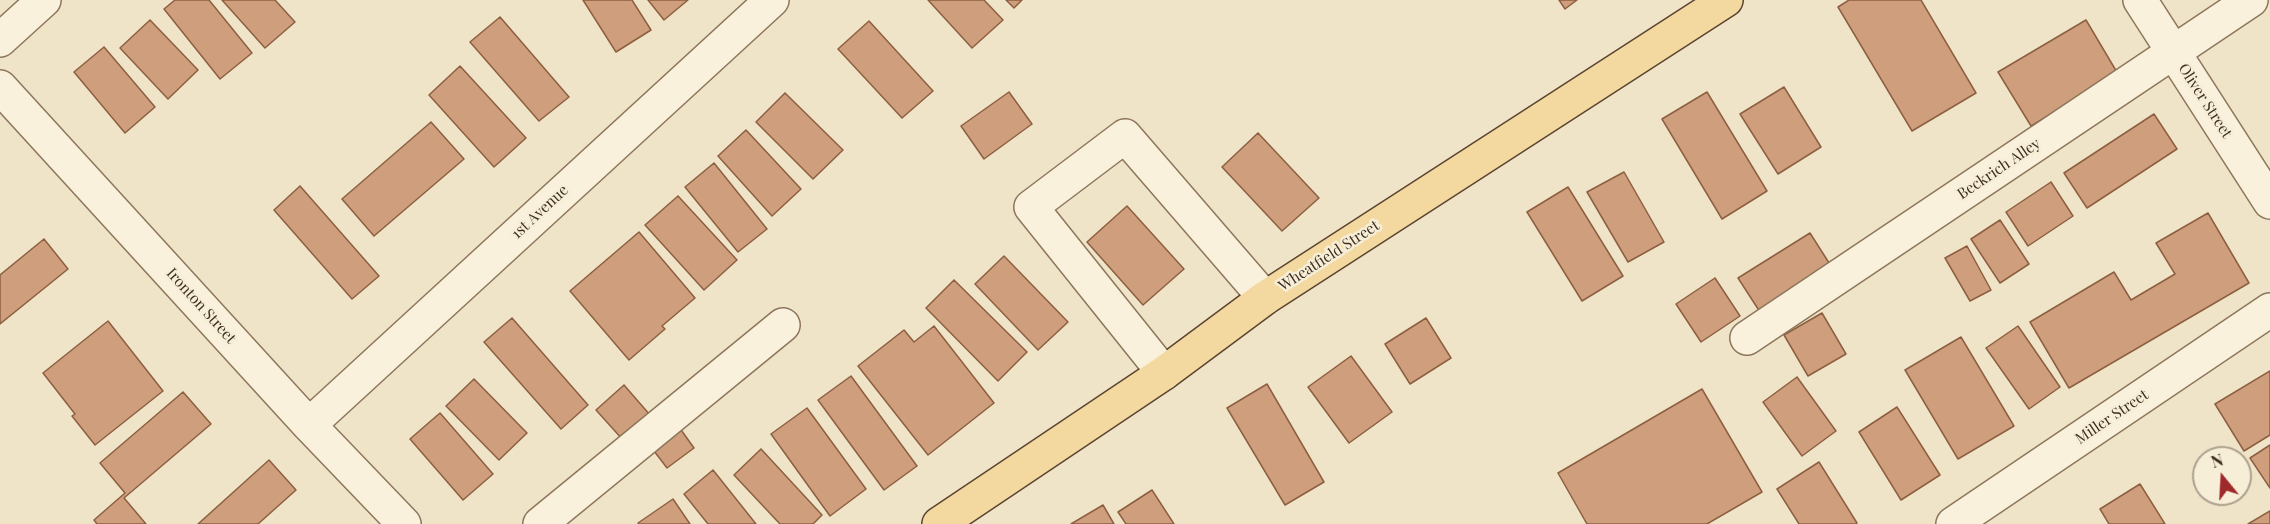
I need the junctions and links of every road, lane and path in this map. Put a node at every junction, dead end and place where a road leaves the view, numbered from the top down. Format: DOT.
graph roads {
  1 [pos="44,0"];
  2 [pos="772,0"];
  3 [pos="1726,0"];
  4 [pos="2140,0"];
  5 [pos="2251,0"];
  6 [pos="0,40"];
  7 [pos="2173,52"];
  8 [pos="0,87"];
  9 [pos="2270,201"];
  10 [pos="1265,298"];
  11 [pos="2270,310"];
  12 [pos="783,325"];
  13 [pos="1747,338"];
  14 [pos="1164,373"];
  15 [pos="309,425"];
  16 [pos="949,522"];
  17 [pos="404,524"];
  18 [pos="540,524"];
  19 [pos="1953,524"];
  1 -- 6 [label="street"];
  2 -- 15 [label="street, 1st Avenue"];
  3 -- 10 [label="main road, Wheatfield Street"];
  4 -- 7 [label="street, Oliver Street"];
  5 -- 7 [label="street, Beckrich Alley"];
  7 -- 9 [label="street, Oliver Street"];
  7 -- 13 [label="street, Beckrich Alley"];
  8 -- 15 [label="street, Ironton Street"];
  10 -- 14 [label="main road, Wheatfield Street"];
  10 -- 14 [label="street"];
  11 -- 19 [label="street, Miller Street"];
  12 -- 18 [label="street"];
  14 -- 16 [label="main road, Wheatfield Street"];
  15 -- 17 [label="street, Ironton Street"];
}
